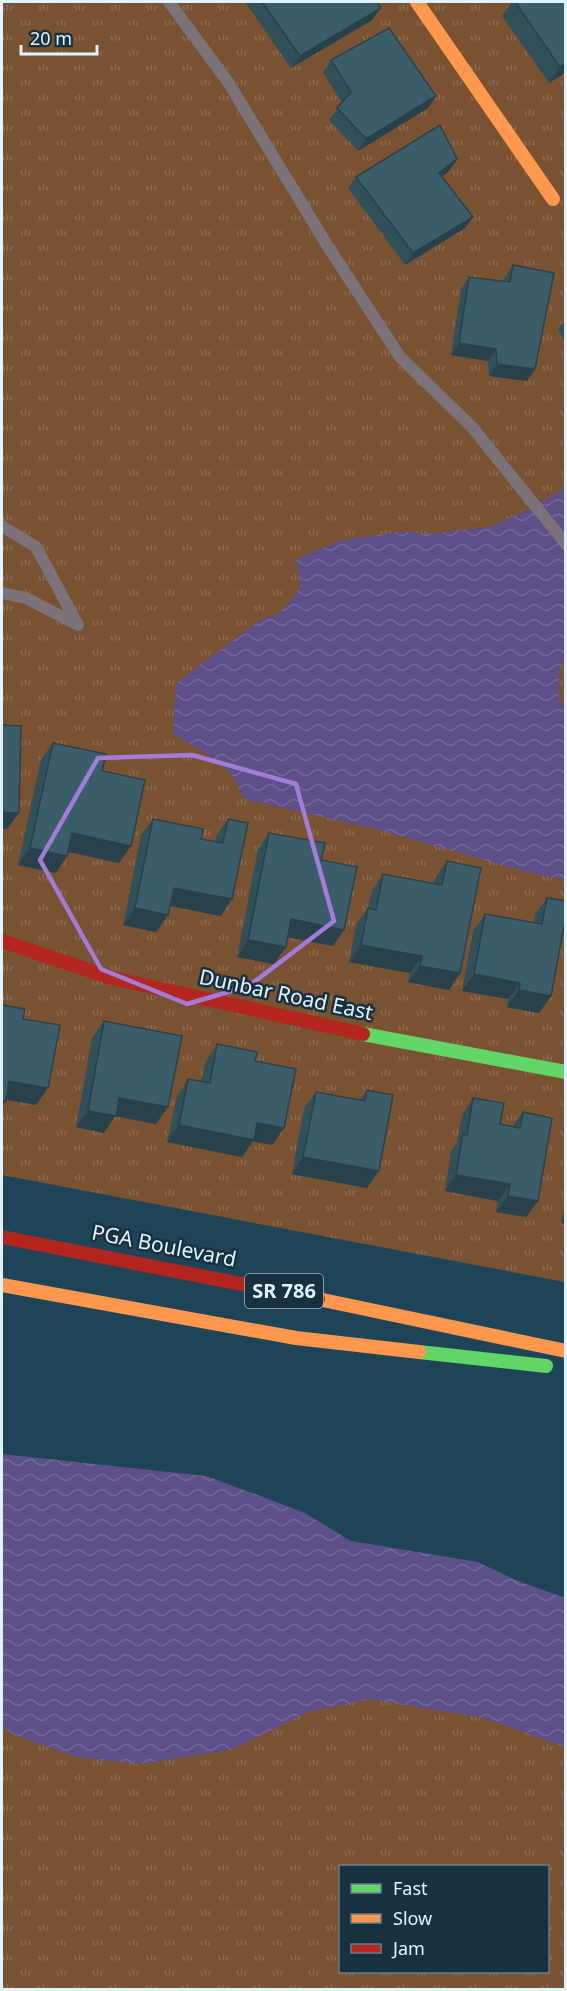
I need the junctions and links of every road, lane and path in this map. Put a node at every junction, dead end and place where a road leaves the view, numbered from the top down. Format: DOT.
graph roads {
  1 [pos="169,2"];
  2 [pos="417,2"];
  3 [pos="553,199"];
  4 [pos="2,526"];
  5 [pos="566,544"];
  6 [pos="2,593"];
  7 [pos="2,941"];
  8 [pos="566,1072"];
  9 [pos="2,1237"];
  10 [pos="2,1285"];
  11 [pos="566,1351"];
  12 [pos="566,1368"];
  1 -- 5 [label="lane"];
  2 -- 3 [label="main road"];
  4 -- 6 [label="lane"];
  7 -- 8 [label="main road, Dunbar Road East"];
  9 -- 11 [label="main road, PGA Boulevard / SR 786"];
  10 -- 12 [label="main road, SR 786"];
}
